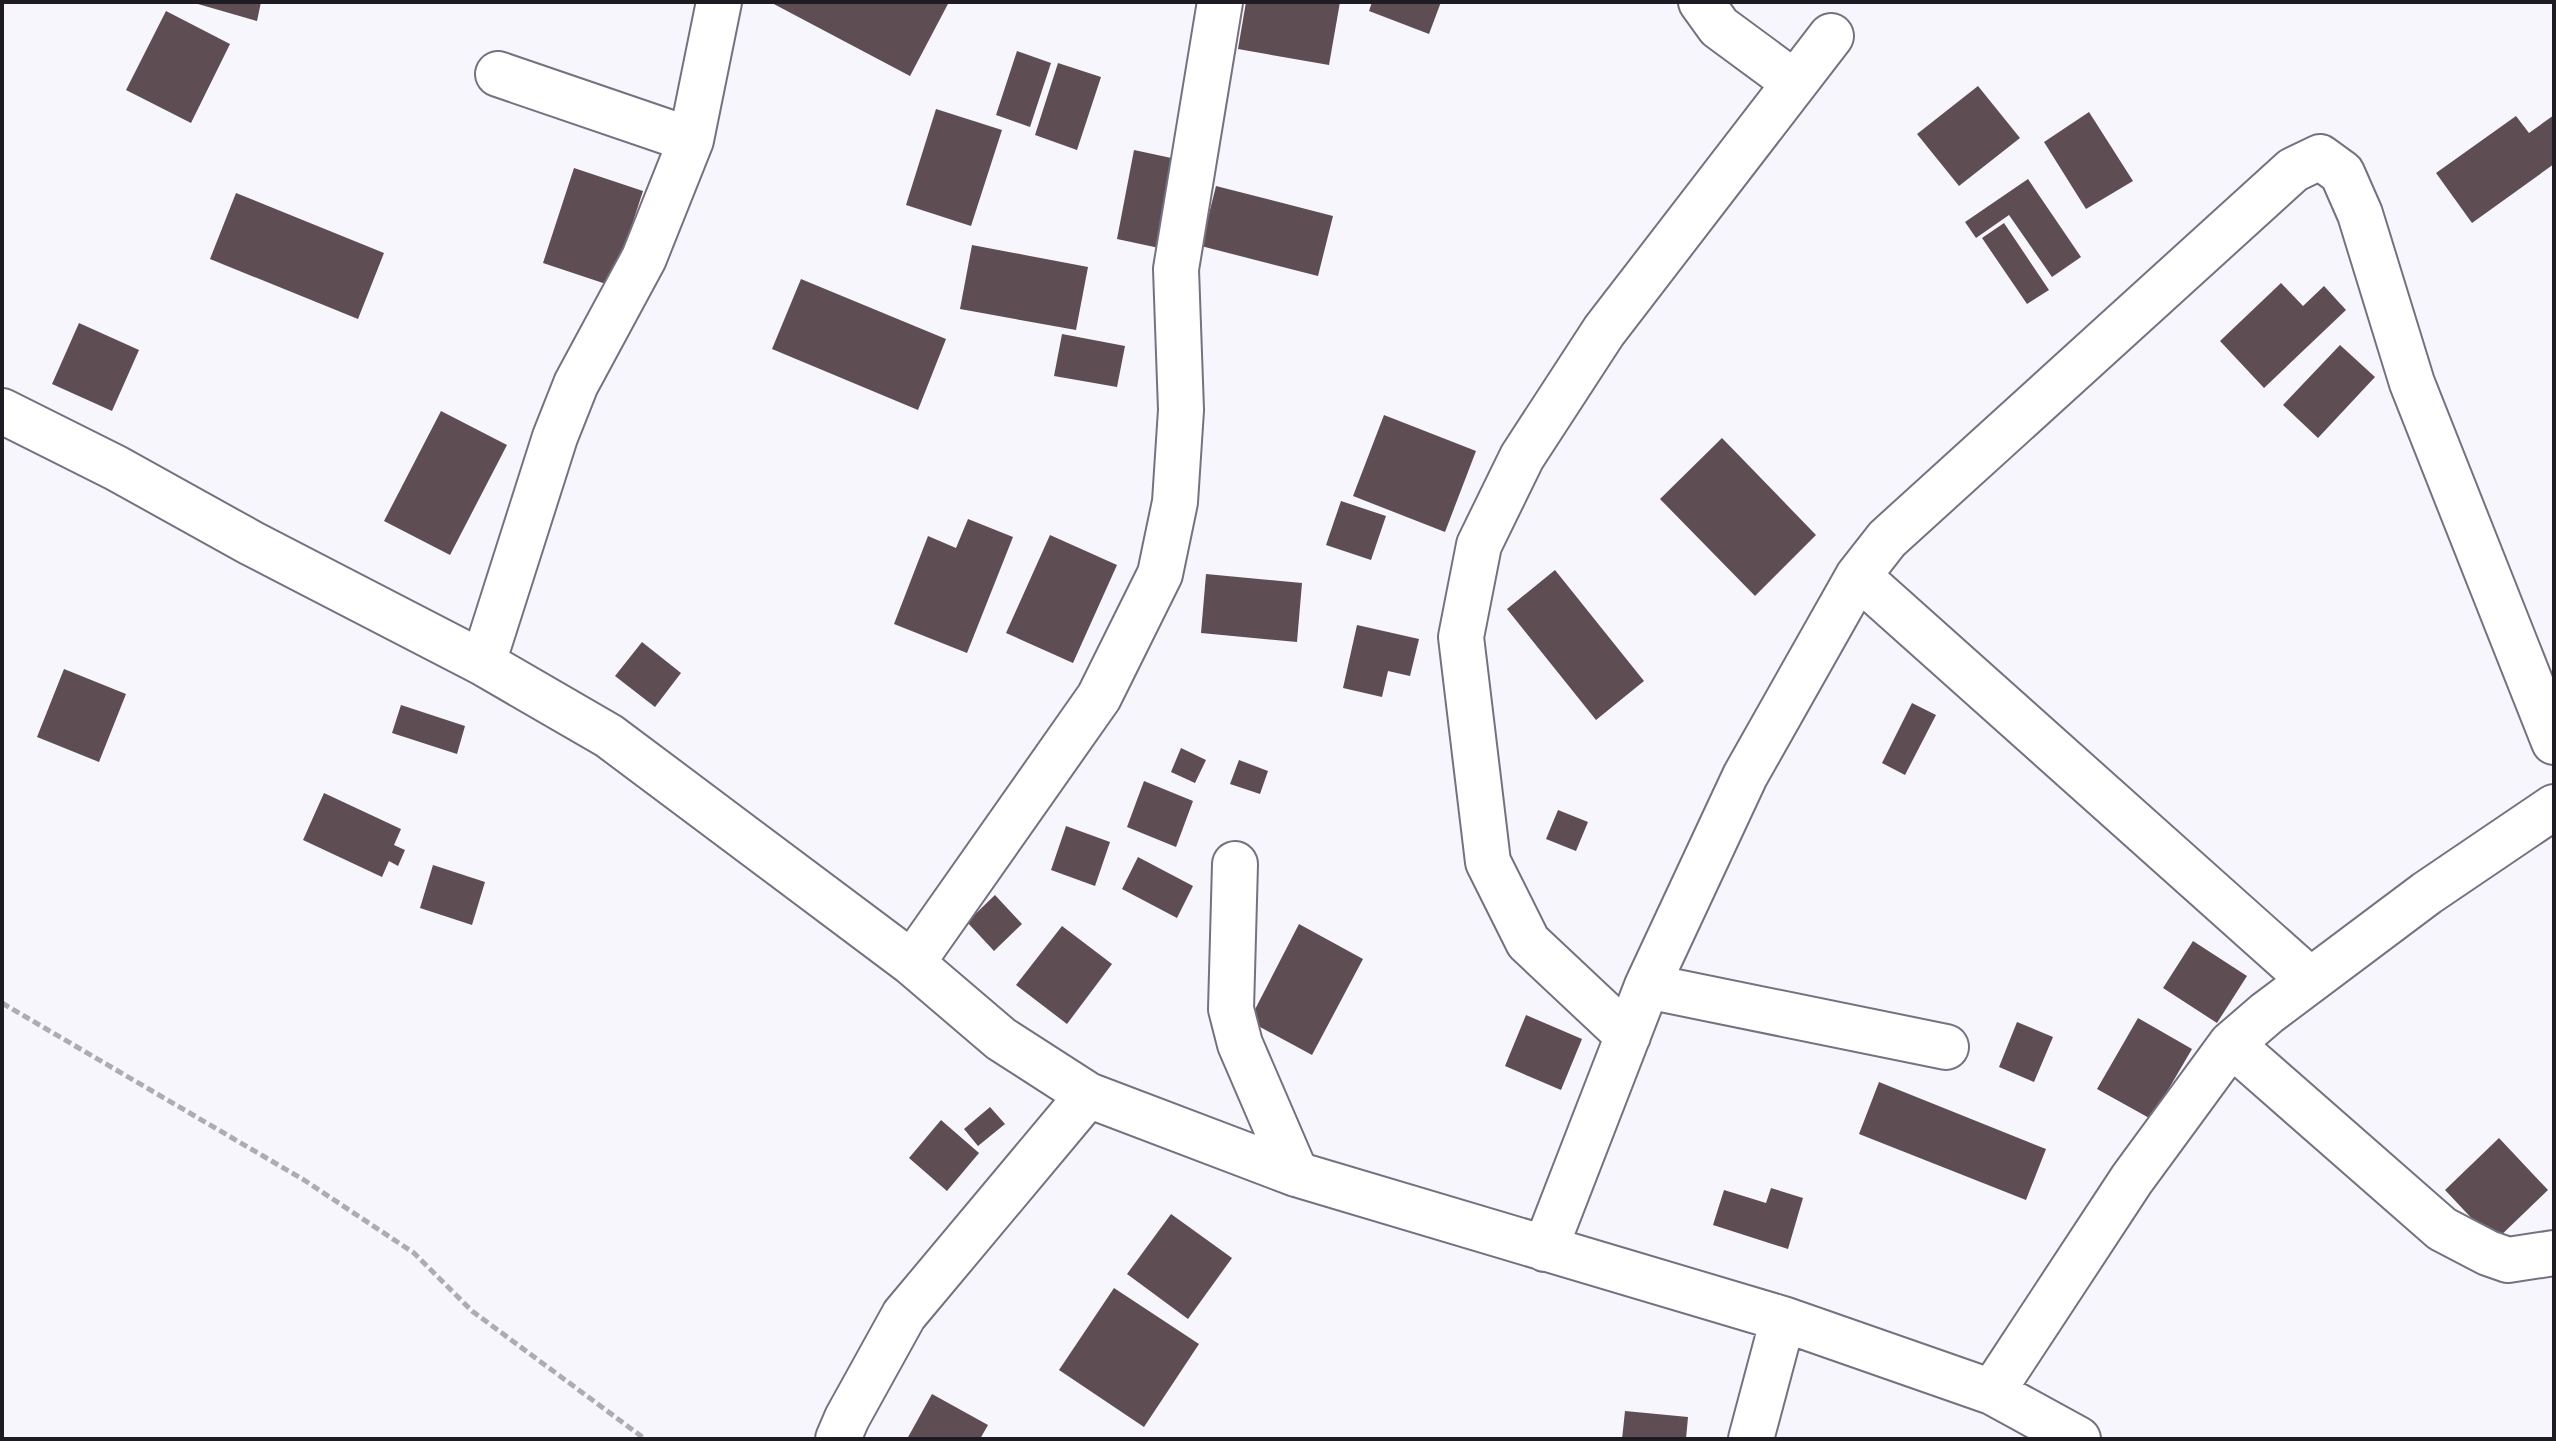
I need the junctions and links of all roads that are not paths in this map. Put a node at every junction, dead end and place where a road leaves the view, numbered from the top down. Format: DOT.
graph roads {
  1 [pos="719,2"];
  2 [pos="1220,2"];
  3 [pos="1701,2"];
  4 [pos="1831,36"];
  5 [pos="498,74"];
  6 [pos="1795,83"];
  7 [pos="691,140"];
  8 [pos="2,411"];
  9 [pos="1858,576"];
  10 [pos="483,663"];
  11 [pos="2554,742"];
  12 [pos="2554,807"];
  13 [pos="1235,864"];
  14 [pos="912,963"];
  15 [pos="2310,980"];
  16 [pos="1647,986"];
  17 [pos="1628,1036"];
  18 [pos="2231,1044"];
  19 [pos="1946,1047"];
  20 [pos="1088,1095"];
  21 [pos="1296,1174"];
  22 [pos="1545,1249"];
  23 [pos="2554,1253"];
  24 [pos="1783,1319"];
  25 [pos="1992,1392"];
  26 [pos="838,1439"];
  27 [pos="1751,1439"];
  28 [pos="2078,1439"];
  1 -- 7 [label="street"];
  2 -- 14 [label="street"];
  3 -- 6 [label="street"];
  4 -- 6 [label="street"];
  5 -- 7 [label="street"];
  6 -- 17 [label="street"];
  7 -- 10 [label="street"];
  8 -- 10 [label="street"];
  9 -- 11 [label="street"];
  9 -- 15 [label="street"];
  9 -- 16 [label="street"];
  10 -- 14 [label="street"];
  12 -- 15 [label="street"];
  13 -- 21 [label="street"];
  14 -- 20 [label="street"];
  15 -- 18 [label="street"];
  16 -- 17 [label="street"];
  16 -- 19 [label="street"];
  17 -- 22 [label="street"];
  18 -- 23 [label="street"];
  18 -- 25 [label="street"];
  20 -- 21 [label="street"];
  20 -- 26 [label="street"];
  21 -- 22 [label="street"];
  22 -- 24 [label="street"];
  24 -- 25 [label="street"];
  24 -- 27 [label="street"];
  25 -- 28 [label="street"];
}
